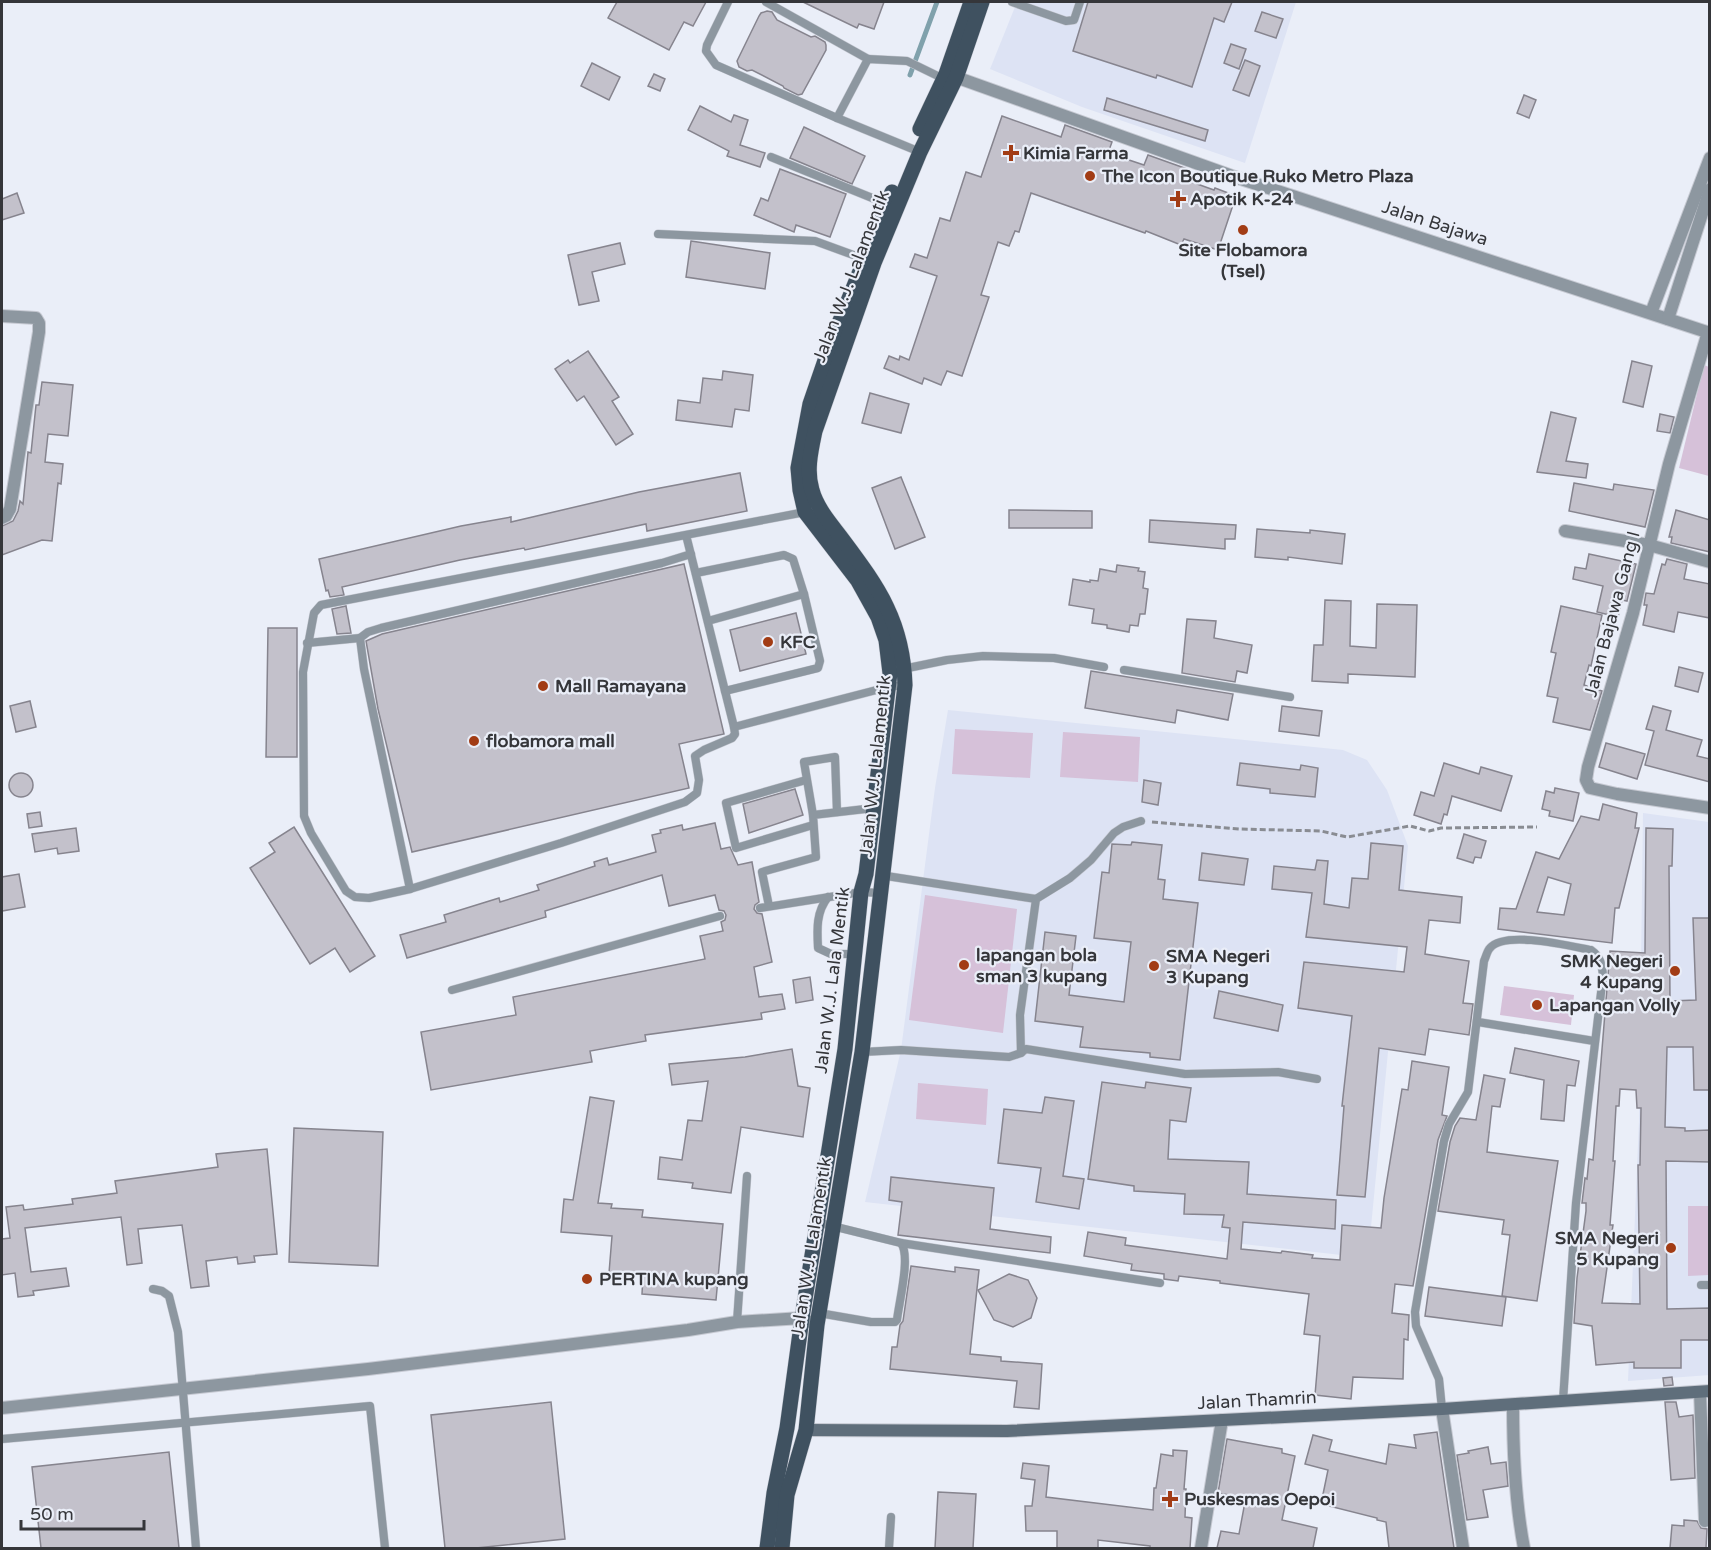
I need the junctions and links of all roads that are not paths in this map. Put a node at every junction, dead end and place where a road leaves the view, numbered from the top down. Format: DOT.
graph roads {
  1 [pos="728,2"];
  2 [pos="766,2"];
  3 [pos="971,2"];
  4 [pos="982,2"];
  5 [pos="1012,2"];
  6 [pos="1080,2"];
  7 [pos="868,59"];
  8 [pos="950,78"];
  9 [pos="837,118"];
  10 [pos="915,151"];
  11 [pos="771,157"];
  12 [pos="1710,158"];
  13 [pos="1710,189"];
  14 [pos="892,206"];
  15 [pos="658,234"];
  16 [pos="869,261"];
  17 [pos="1651,313"];
  18 [pos="2,316"];
  19 [pos="1668,319"];
  20 [pos="1709,333"];
  21 [pos="812,510"];
  22 [pos="2,518"];
  23 [pos="1565,531"];
  24 [pos="686,535"];
  25 [pos="1649,545"];
  26 [pos="691,554"];
  27 [pos="1710,562"];
  28 [pos="696,573"];
  29 [pos="804,594"];
  30 [pos="708,621"];
  31 [pos="360,638"];
  32 [pos="307,643"];
  33 [pos="1104,667"];
  34 [pos="1124,670"];
  35 [pos="897,679"];
  36 [pos="725,691"];
  37 [pos="1290,697"];
  38 [pos="734,727"];
  39 [pos="806,780"];
  40 [pos="874,808"];
  41 [pos="1710,808"];
  42 [pos="837,812"];
  43 [pos="813,815"];
  44 [pos="1141,822"];
  45 [pos="813,825"];
  46 [pos="866,874"];
  47 [pos="884,875"];
  48 [pos="410,889"];
  49 [pos="861,892"];
  50 [pos="880,893"];
  51 [pos="828,897"];
  52 [pos="1036,899"];
  53 [pos="769,906"];
  54 [pos="760,908"];
  55 [pos="720,916"];
  56 [pos="855,954"];
  57 [pos="452,990"];
  58 [pos="1478,1022"];
  59 [pos="1594,1041"];
  60 [pos="844,1049"];
  61 [pos="862,1052"];
  62 [pos="1021,1053"];
  63 [pos="1317,1079"];
  64 [pos="747,1176"];
  65 [pos="816,1222"];
  66 [pos="833,1226"];
  67 [pos="901,1243"];
  68 [pos="1160,1283"];
  69 [pos="153,1289"];
  70 [pos="802,1318"];
  71 [pos="818,1319"];
  72 [pos="737,1322"];
  73 [pos="183,1389"];
  74 [pos="1705,1392"];
  75 [pos="1563,1401"];
  76 [pos="1513,1405"];
  77 [pos="2,1408"];
  78 [pos="1442,1410"];
  79 [pos="1222,1419"];
  80 [pos="185,1421"];
  81 [pos="787,1428"];
  82 [pos="806,1430"];
  83 [pos="2,1439"];
  84 [pos="891,1517"];
  85 [pos="1705,1521"];
  86 [pos="196,1548"];
  87 [pos="385,1548"];
  88 [pos="767,1548"];
  89 [pos="782,1548"];
  90 [pos="889,1548"];
  91 [pos="1201,1548"];
  92 [pos="1463,1548"];
  93 [pos="1524,1548"];
  1 -- 9 [label="lane"];
  2 -- 7 [label="lane"];
  3 -- 8 [label="main road"];
  4 -- 8 [label="main road, Jalan W.J. Lalamentik"];
  5 -- 6 [label="lane"];
  7 -- 8 [label="lane"];
  7 -- 9 [label="lane"];
  8 -- 10 [label="main road, Jalan W.J. Lalamentik"];
  8 -- 17 [label="street, Jalan Bajawa"];
  9 -- 10 [label="lane"];
  10 -- 14 [label="main road, Jalan W.J. Lalamentik"];
  11 -- 14 [label="lane"];
  12 -- 17 [label="street"];
  13 -- 19 [label="street"];
  14 -- 16 [label="main road, Jalan W.J. Lalamentik"];
  15 -- 16 [label="lane"];
  16 -- 21 [label="main road, Jalan W.J. Lalamentik"];
  17 -- 19 [label="street, Jalan Bajawa"];
  18 -- 22 [label="street"];
  19 -- 20 [label="street, Jalan Bajawa"];
  20 -- 25 [label="street, Jalan Bajawa Gang I"];
  21 -- 24 [label="lane"];
  21 -- 35 [label="main road, Jalan W.J. Lala Mentik"];
  23 -- 25 [label="street"];
  24 -- 26 [label="lane"];
  24 -- 32 [label="lane"];
  25 -- 27 [label="street"];
  25 -- 41 [label="street, Jalan Bajawa Gang I"];
  26 -- 28 [label="lane"];
  26 -- 31 [label="lane"];
  28 -- 29 [label="lane"];
  28 -- 30 [label="lane"];
  29 -- 30 [label="lane"];
  29 -- 36 [label="lane"];
  30 -- 36 [label="lane"];
  31 -- 32 [label="lane"];
  31 -- 48 [label="lane"];
  32 -- 48 [label="lane"];
  33 -- 35 [label="lane"];
  34 -- 37 [label="lane"];
  35 -- 38 [label="lane"];
  35 -- 40 [label="main road, Jalan W.J. Lala Mentik"];
  35 -- 47 [label="main road, Jalan W.J. Lalamentik"];
  36 -- 38 [label="lane"];
  38 -- 48 [label="lane"];
  39 -- 42 [label="lane"];
  39 -- 43 [label="lane"];
  39 -- 45 [label="lane"];
  40 -- 42 [label="lane"];
  40 -- 46 [label="main road, Jalan W.J. Lala Mentik"];
  42 -- 43 [label="lane"];
  43 -- 45 [label="lane"];
  44 -- 52 [label="lane"];
  45 -- 53 [label="lane"];
  46 -- 47 [label="lane"];
  46 -- 49 [label="main road, Jalan W.J. Lala Mentik"];
  47 -- 50 [label="main road, Jalan W.J. Lalamentik"];
  47 -- 52 [label="lane"];
  49 -- 50 [label="lane"];
  49 -- 51 [label="lane"];
  49 -- 56 [label="main road, Jalan W.J. Lala Mentik"];
  50 -- 61 [label="main road, Jalan W.J. Lalamentik"];
  51 -- 53 [label="lane"];
  51 -- 56 [label="lane"];
  52 -- 62 [label="lane"];
  53 -- 54 [label="lane"];
  55 -- 57 [label="lane"];
  56 -- 60 [label="main road, Jalan W.J. Lala Mentik"];
  58 -- 59 [label="lane"];
  58 -- 59 [label="lane"];
  58 -- 78 [label="lane"];
  59 -- 75 [label="lane"];
  60 -- 61 [label="lane"];
  60 -- 65 [label="main road, Jalan W.J. Lala Mentik"];
  61 -- 62 [label="lane"];
  61 -- 66 [label="main road, Jalan W.J. Lalamentik"];
  62 -- 63 [label="lane"];
  64 -- 72 [label="lane"];
  65 -- 66 [label="lane"];
  65 -- 70 [label="main road, Jalan W.J. Lala Mentik"];
  66 -- 67 [label="lane"];
  66 -- 71 [label="main road, Jalan W.J. Lalamentik"];
  67 -- 68 [label="lane"];
  67 -- 71 [label="lane"];
  69 -- 73 [label="lane"];
  70 -- 71 [label="street"];
  70 -- 72 [label="street"];
  70 -- 81 [label="main road, Jalan W.J. Lala Mentik"];
  71 -- 82 [label="main road, Jalan W.J. Lalamentik"];
  72 -- 73 [label="street"];
  73 -- 77 [label="street"];
  73 -- 80 [label="lane"];
  74 -- 75 [label="main road, Jalan Thamrin"];
  74 -- 85 [label="street"];
  75 -- 76 [label="main road, Jalan Thamrin"];
  76 -- 78 [label="main road, Jalan Thamrin"];
  76 -- 93 [label="street"];
  78 -- 79 [label="main road, Jalan Thamrin"];
  78 -- 92 [label="street"];
  79 -- 82 [label="main road, Jalan Thamrin"];
  79 -- 91 [label="street"];
  80 -- 83 [label="lane"];
  80 -- 86 [label="lane"];
  80 -- 87 [label="lane"];
  81 -- 82 [label="main road"];
  81 -- 88 [label="main road, Jalan W.J. Lala Mentik"];
  82 -- 89 [label="main road, Jalan W.J. Lalamentik"];
  84 -- 90 [label="lane"];
}
